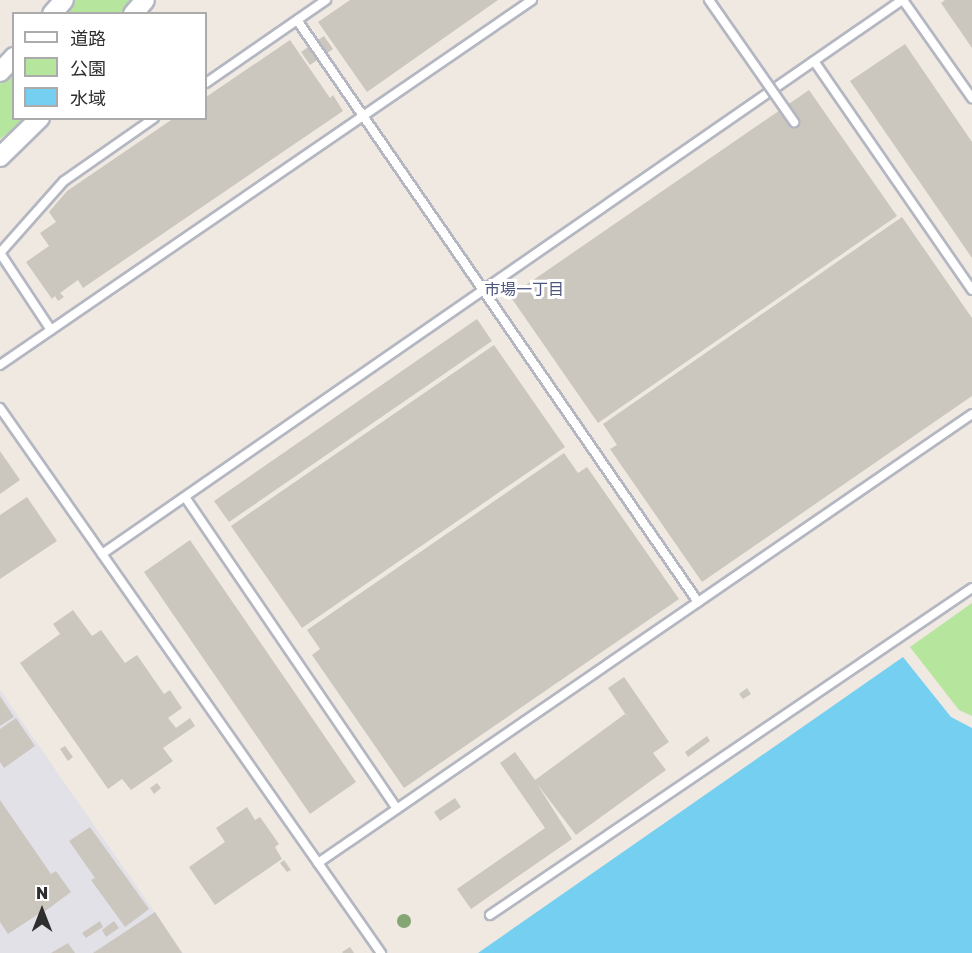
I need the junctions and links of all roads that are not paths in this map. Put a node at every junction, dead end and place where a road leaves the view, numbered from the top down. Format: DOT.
graph roads {
  1 [pos="64,0"];
  2 [pos="145,0"];
  3 [pos="327,0"];
  4 [pos="532,0"];
  5 [pos="709,0"];
  6 [pos="902,0"];
  7 [pos="54,12"];
  8 [pos="135,12"];
  9 [pos="297,20"];
  10 [pos="12,59"];
  11 [pos="814,61"];
  12 [pos="0,72"];
  13 [pos="207,82"];
  14 [pos="972,98"];
  15 [pos="363,117"];
  16 [pos="38,120"];
  17 [pos="151,120"];
  18 [pos="794,122"];
  19 [pos="0,157"];
  20 [pos="483,290"];
  21 [pos="972,290"];
  22 [pos="51,330"];
  23 [pos="0,364"];
  24 [pos="0,408"];
  25 [pos="972,414"];
  26 [pos="185,497"];
  27 [pos="102,554"];
  28 [pos="972,588"];
  29 [pos="698,602"];
  30 [pos="398,809"];
  31 [pos="318,863"];
  32 [pos="490,915"];
  33 [pos="381,953"];
  1 -- 7 [label="street"];
  2 -- 8 [label="street"];
  3 -- 9 [label="lane"];
  4 -- 15 [label="lane"];
  5 -- 18 [label="lane, bridge"];
  6 -- 11 [label="lane"];
  6 -- 14 [label="lane"];
  9 -- 13 [label="lane"];
  9 -- 15 [label="lane"];
  10 -- 12 [label="street"];
  11 -- 20 [label="lane"];
  11 -- 21 [label="lane"];
  15 -- 20 [label="lane"];
  15 -- 22 [label="lane"];
  16 -- 19 [label="street"];
  17 -- 22 [label="lane"];
  20 -- 26 [label="lane"];
  20 -- 29 [label="lane"];
  22 -- 23 [label="lane"];
  24 -- 27 [label="lane"];
  25 -- 29 [label="lane"];
  26 -- 27 [label="lane"];
  26 -- 30 [label="lane"];
  27 -- 31 [label="lane"];
  28 -- 32 [label="lane"];
  29 -- 30 [label="lane"];
  30 -- 31 [label="lane"];
  31 -- 33 [label="lane"];
}
